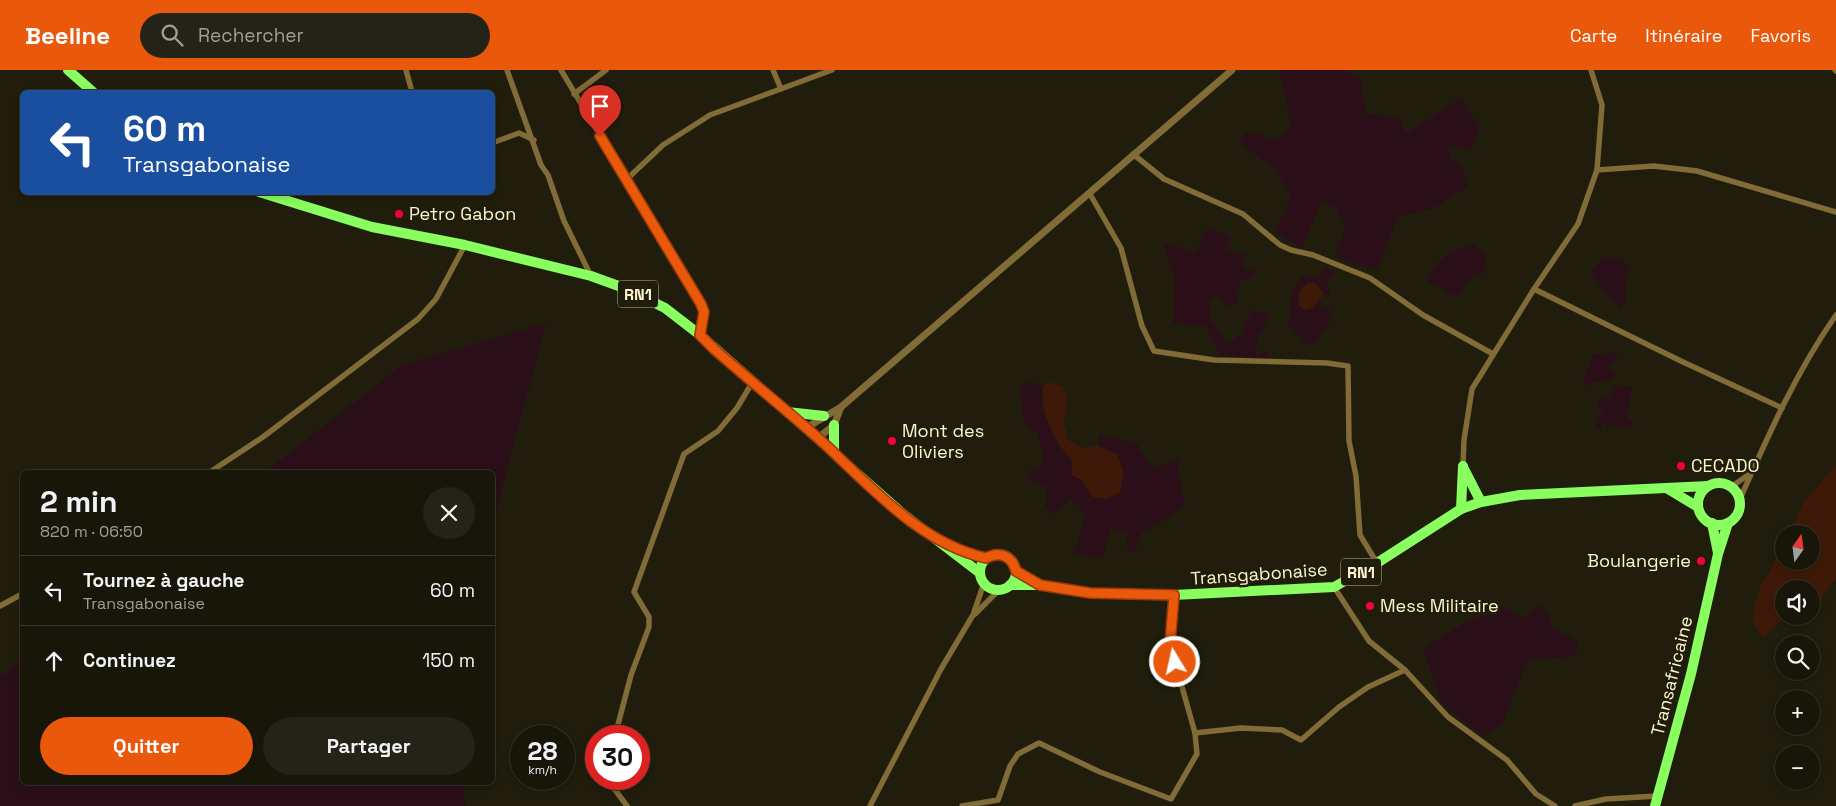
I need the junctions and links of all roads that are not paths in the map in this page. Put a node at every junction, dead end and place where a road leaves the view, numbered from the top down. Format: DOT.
graph roads {
  1 [pos="68,70"];
  2 [pos="406,70"];
  3 [pos="507,70"];
  4 [pos="561,70"];
  5 [pos="606,70"];
  6 [pos="773,70"];
  7 [pos="832,70"];
  8 [pos="1232,70"];
  9 [pos="1591,70"];
  10 [pos="781,89"];
  11 [pos="91,90"];
  12 [pos="411,90"];
  13 [pos="574,94"];
  14 [pos="534,140"];
  15 [pos="495,142"];
  16 [pos="1133,154"];
  17 [pos="1598,170"];
  18 [pos="627,179"];
  19 [pos="1090,194"];
  20 [pos="268,195"];
  21 [pos="1836,212"];
  22 [pos="465,245"];
  23 [pos="591,276"];
  24 [pos="1534,289"];
  25 [pos="1836,315"];
  26 [pos="700,335"];
  27 [pos="1493,354"];
  28 [pos="752,383"];
  29 [pos="841,407"];
  30 [pos="1782,408"];
  31 [pos="786,412"];
  32 [pos="824,416"];
  33 [pos="834,424"];
  34 [pos="806,428"];
  35 [pos="818,438"];
  36 [pos="834,452"];
  37 [pos="1463,466"];
  38 [pos="213,470"];
  39 [pos="1751,473"];
  40 [pos="1708,486"];
  41 [pos="1731,487"];
  42 [pos="1667,489"];
  43 [pos="1740,500"];
  44 [pos="1481,502"];
  45 [pos="1698,506"];
  46 [pos="1461,509"];
  47 [pos="1728,523"];
  48 [pos="1712,524"];
  49 [pos="942,543"];
  50 [pos="1718,554"];
  51 [pos="986,558"];
  52 [pos="1377,563"];
  53 [pos="1016,571"];
  54 [pos="982,578"];
  55 [pos="1010,585"];
  56 [pos="1040,585"];
  57 [pos="1334,587"];
  58 [pos="998,590"];
  59 [pos="20,595"];
  60 [pos="1174,595"];
  61 [pos="0,606"];
  62 [pos="973,615"];
  63 [pos="1405,670"];
  64 [pos="618,725"];
  65 [pos="1194,733"];
  66 [pos="615,790"];
  67 [pos="1171,799"];
  68 [pos="1656,801"];
  69 [pos="627,806"];
  70 [pos="870,806"];
  71 [pos="962,806"];
  72 [pos="1171,806"];
  73 [pos="1554,806"];
  74 [pos="1575,806"];
  1 -- 11 [label="highway"];
  2 -- 12 [label="street"];
  3 -- 14 [label="street"];
  4 -- 13 [label="street"];
  5 -- 13 [label="street"];
  6 -- 10 [label="street"];
  7 -- 10 [label="street"];
  8 -- 16 [label="street"];
  9 -- 17 [label="street"];
  10 -- 18 [label="street"];
  13 -- 18 [label="street"];
  14 -- 15 [label="street"];
  14 -- 23 [label="street"];
  16 -- 19 [label="street"];
  16 -- 27 [label="street"];
  17 -- 21 [label="street"];
  17 -- 24 [label="street"];
  18 -- 26 [label="street"];
  19 -- 29 [label="street"];
  19 -- 52 [label="street"];
  20 -- 22 [label="highway, RN1"];
  22 -- 23 [label="highway, RN1"];
  22 -- 38 [label="street"];
  23 -- 26 [label="highway, RN1"];
  24 -- 27 [label="street"];
  24 -- 30 [label="street"];
  25 -- 30 [label="street"];
  26 -- 28 [label="highway, RN1"];
  27 -- 37 [label="street"];
  28 -- 31 [label="highway, RN1"];
  28 -- 64 [label="street"];
  29 -- 32 [label="street"];
  29 -- 33 [label="street"];
  30 -- 39 [label="street"];
  31 -- 32 [label="highway"];
  31 -- 34 [label="highway, RN1"];
  32 -- 34 [label="street"];
  33 -- 35 [label="street"];
  33 -- 36 [label="highway"];
  34 -- 35 [label="highway, RN1"];
  35 -- 36 [label="highway, RN1"];
  36 -- 49 [label="highway, RN1"];
  37 -- 44 [label="highway"];
  37 -- 46 [label="highway"];
  39 -- 41 [label="street"];
  39 -- 43 [label="street"];
  40 -- 41 [label="highway"];
  40 -- 42 [label="highway, Transgabonaise / RN1"];
  40 -- 45 [label="highway"];
  41 -- 43 [label="highway"];
  42 -- 44 [label="highway, Transgabonaise / RN1"];
  42 -- 45 [label="highway"];
  43 -- 47 [label="highway"];
  44 -- 46 [label="highway, Transgabonaise / RN1"];
  45 -- 48 [label="highway"];
  46 -- 52 [label="highway, Transgabonaise / RN1"];
  47 -- 48 [label="highway"];
  47 -- 50 [label="highway, Transafricaine"];
  48 -- 50 [label="highway"];
  49 -- 51 [label="highway, RN1"];
  49 -- 54 [label="highway, RN1"];
  50 -- 68 [label="highway, Transafricaine"];
  51 -- 53 [label="highway"];
  51 -- 54 [label="highway"];
  52 -- 57 [label="highway, Transgabonaise / RN1"];
  53 -- 55 [label="highway"];
  53 -- 56 [label="highway, Transgabonaise / RN1"];
  54 -- 58 [label="highway"];
  54 -- 62 [label="street"];
  55 -- 56 [label="highway, Transgabonaise / RN1"];
  55 -- 58 [label="highway"];
  56 -- 60 [label="highway, Transgabonaise / RN1"];
  57 -- 60 [label="highway, Transgabonaise / RN1"];
  57 -- 63 [label="street"];
  58 -- 62 [label="street"];
  59 -- 61 [label="street"];
  60 -- 65 [label="street"];
  62 -- 70 [label="street"];
  63 -- 65 [label="street"];
  63 -- 73 [label="street"];
  65 -- 67 [label="street"];
  66 -- 69 [label="street"];
  67 -- 71 [label="street"];
  67 -- 72 [label="street"];
  68 -- 74 [label="street"];
}
